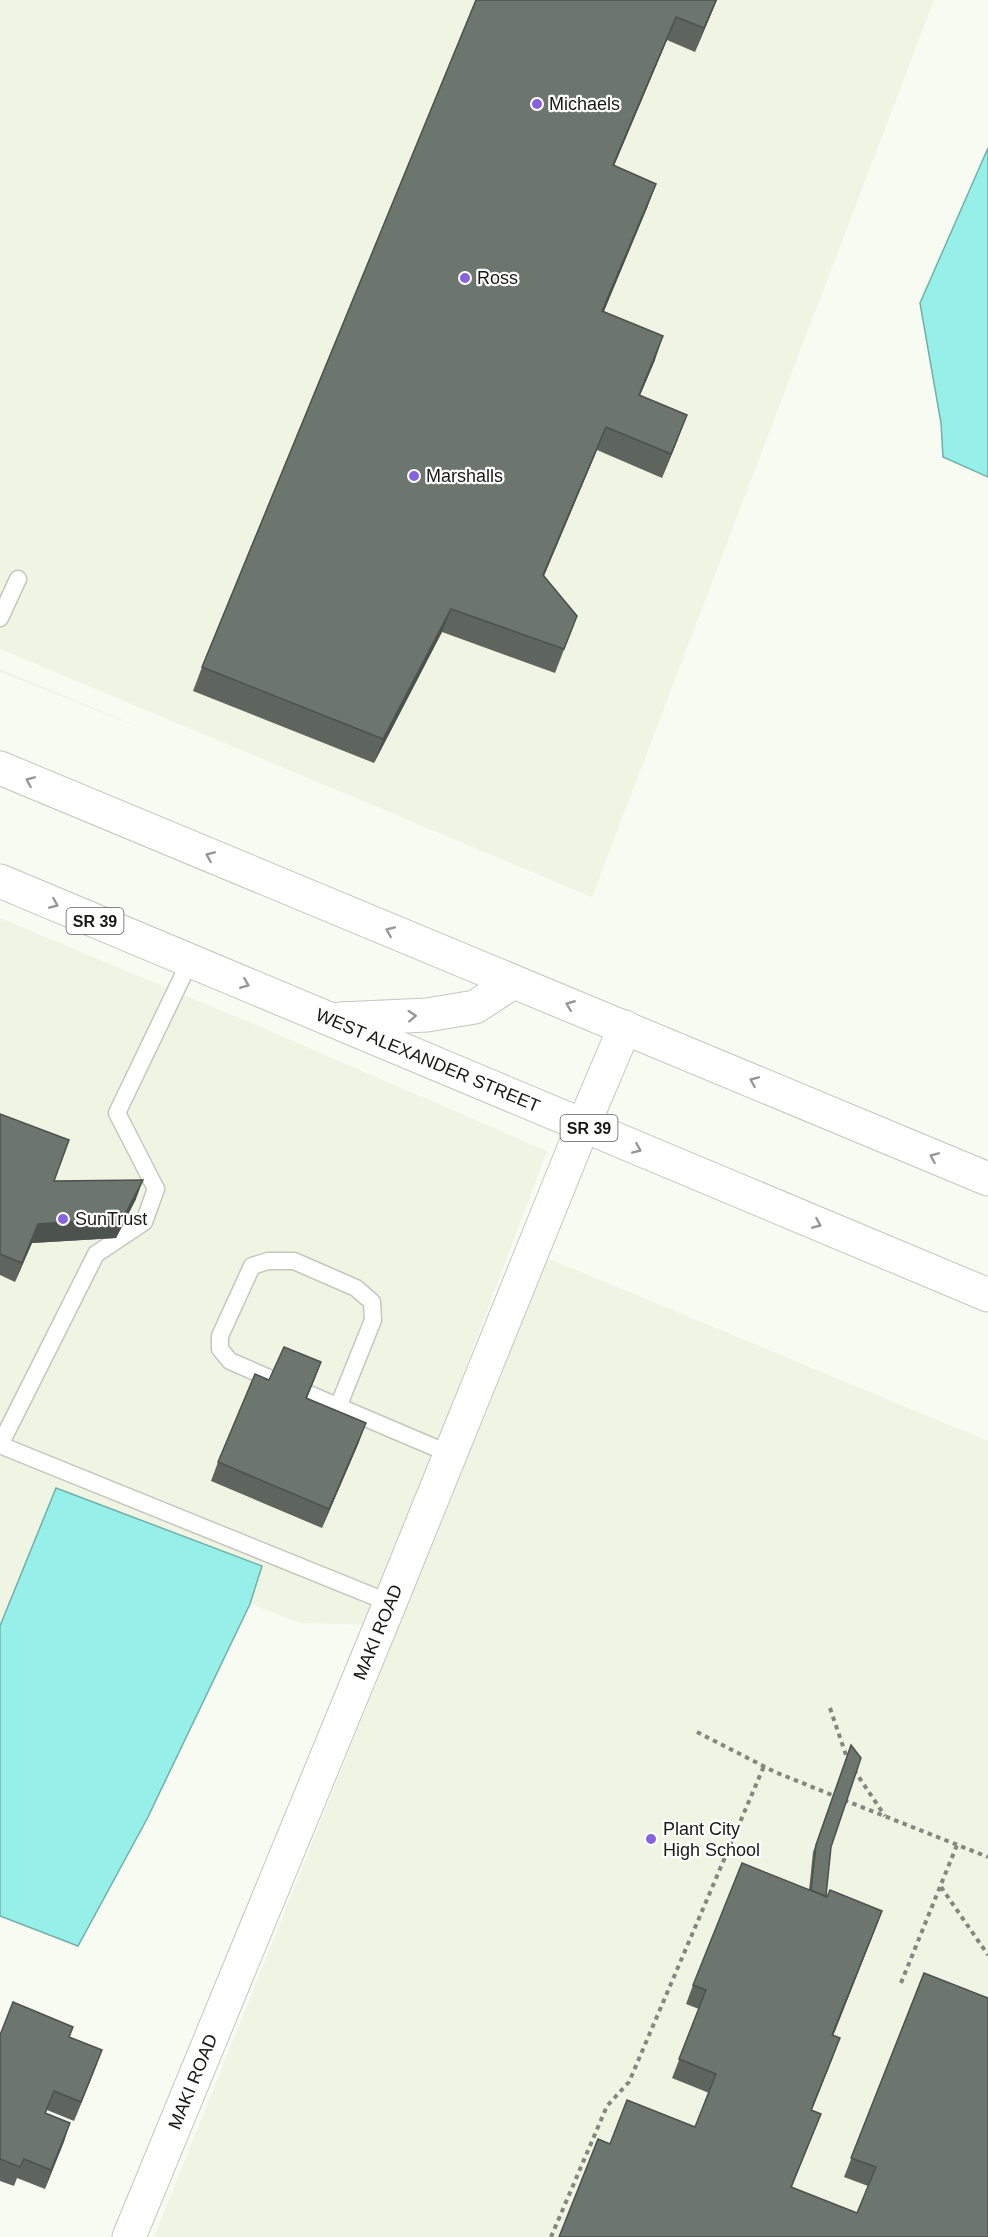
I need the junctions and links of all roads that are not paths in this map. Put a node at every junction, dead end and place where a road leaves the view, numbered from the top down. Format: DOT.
graph roads {
  1 [pos="18,579"];
  2 [pos="0,618"];
  3 [pos="0,768"];
  4 [pos="0,881"];
  5 [pos="190,962"];
  6 [pos="513,982"];
  7 [pos="332,1019"];
  8 [pos="625,1027"];
  9 [pos="583,1126"];
  10 [pos="988,1179"];
  11 [pos="988,1295"];
  12 [pos="269,1378"];
  13 [pos="309,1394"];
  14 [pos="338,1407"];
  15 [pos="0,1445"];
  16 [pos="450,1454"];
  17 [pos="390,1602"];
  18 [pos="129,2237"];
  1 -- 2 [label="lane"];
  6 -- 3 [label="main road, one-way"];
  4 -- 5 [label="main road, WEST ALEXANDER STREET / SR 39, one-way"];
  5 -- 7 [label="main road, WEST ALEXANDER STREET / SR 39, one-way"];
  5 -- 15 [label="lane"];
  7 -- 6 [label="main road, one-way"];
  8 -- 6 [label="main road, one-way"];
  7 -- 9 [label="main road, WEST ALEXANDER STREET / SR 39"];
  8 -- 9 [label="main road, MAKI ROAD"];
  10 -- 8 [label="main road, one-way"];
  9 -- 11 [label="main road, WEST ALEXANDER STREET / SR 39, one-way"];
  9 -- 16 [label="main road, MAKI ROAD"];
  12 -- 14 [label="lane"];
  13 -- 14 [label="lane"];
  14 -- 16 [label="lane"];
  15 -- 17 [label="lane"];
  16 -- 17 [label="main road, MAKI ROAD"];
  17 -- 18 [label="main road, MAKI ROAD"];
}
